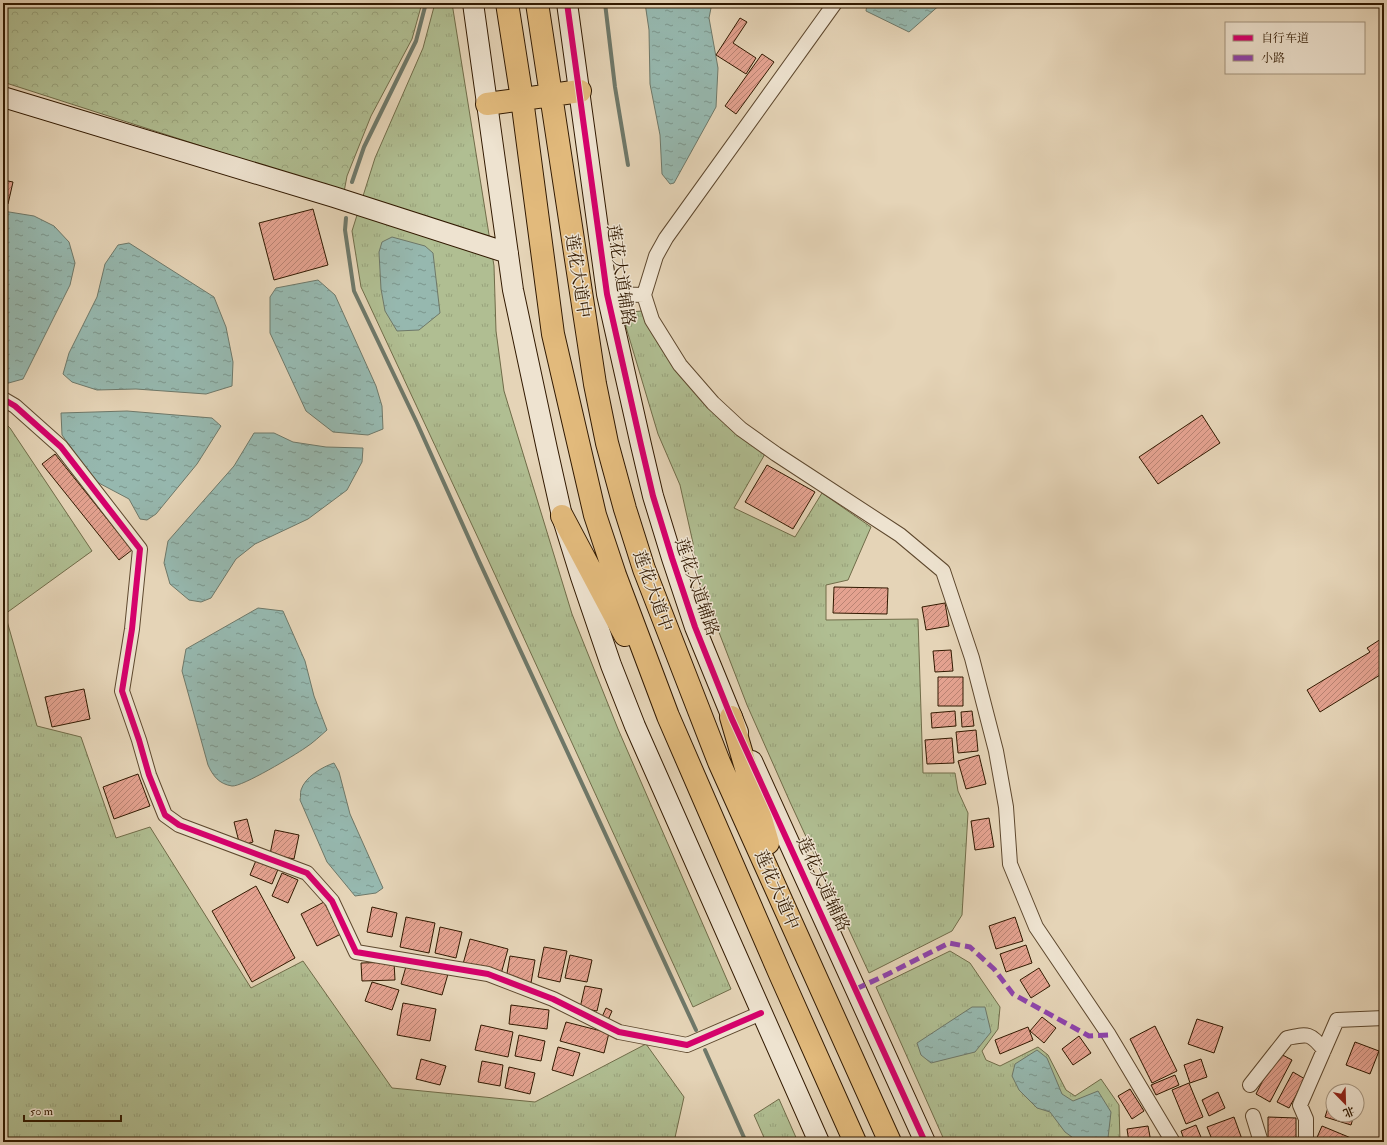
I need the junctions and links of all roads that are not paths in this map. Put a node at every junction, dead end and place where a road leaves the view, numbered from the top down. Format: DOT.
graph roads {
  1 [pos="473,3"];
  2 [pos="507,3"];
  3 [pos="537,3"];
  4 [pos="567,3"];
  5 [pos="835,3"];
  6 [pos="580,91"];
  7 [pos="550,95"];
  8 [pos="3,97"];
  9 [pos="522,99"];
  10 [pos="487,104"];
  11 [pos="508,254"];
  12 [pos="607,294"];
  13 [pos="644,296"];
  14 [pos="586,328"];
  15 [pos="553,334"];
  16 [pos="3,399"];
  17 [pos="562,516"];
  18 [pos="668,716"];
  19 [pos="731,717"];
  20 [pos="792,923"];
  21 [pos="761,1013"];
  22 [pos="1384,1018"];
  23 [pos="1324,1050"];
  24 [pos="1250,1085"];
  25 [pos="835,1096"];
  26 [pos="1253,1116"];
  27 [pos="819,1142"];
  28 [pos="847,1142"];
  29 [pos="856,1142"];
  30 [pos="890,1142"];
  31 [pos="924,1142"];
  32 [pos="1173,1142"];
  33 [pos="1261,1142"];
  34 [pos="1306,1142"];
  1 -- 10 [label="street"];
  2 -- 9 [label="main road, 莲花大道中"];
  3 -- 7 [label="main road, 莲花大道中"];
  4 -- 6 [label="street, 莲花大道辅路"];
  5 -- 13 [label="street"];
  6 -- 7 [label="main road"];
  6 -- 12 [label="street, 莲花大道辅路"];
  7 -- 9 [label="main road"];
  7 -- 14 [label="main road, 莲花大道中"];
  8 -- 11 [label="street"];
  9 -- 10 [label="main road"];
  9 -- 15 [label="main road, 莲花大道中"];
  10 -- 11 [label="street"];
  11 -- 17 [label="street"];
  12 -- 13 [label="street"];
  12 -- 19 [label="street, 莲花大道辅路"];
  13 -- 32 [label="street"];
  14 -- 15 [label="main road"];
  14 -- 20 [label="main road, 莲花大道中"];
  15 -- 18 [label="main road, 莲花大道中"];
  16 -- 21 [label="street"];
  17 -- 18 [label="main road"];
  17 -- 21 [label="street"];
  18 -- 25 [label="main road, 莲花大道中"];
  19 -- 20 [label="main road"];
  19 -- 31 [label="street, 莲花大道辅路"];
  20 -- 30 [label="main road, 莲花大道中"];
  21 -- 27 [label="street"];
  22 -- 23 [label="street"];
  23 -- 24 [label="street"];
  23 -- 34 [label="street"];
  25 -- 28 [label="main road"];
  25 -- 29 [label="main road, 莲花大道中"];
  26 -- 33 [label="street"];
}
